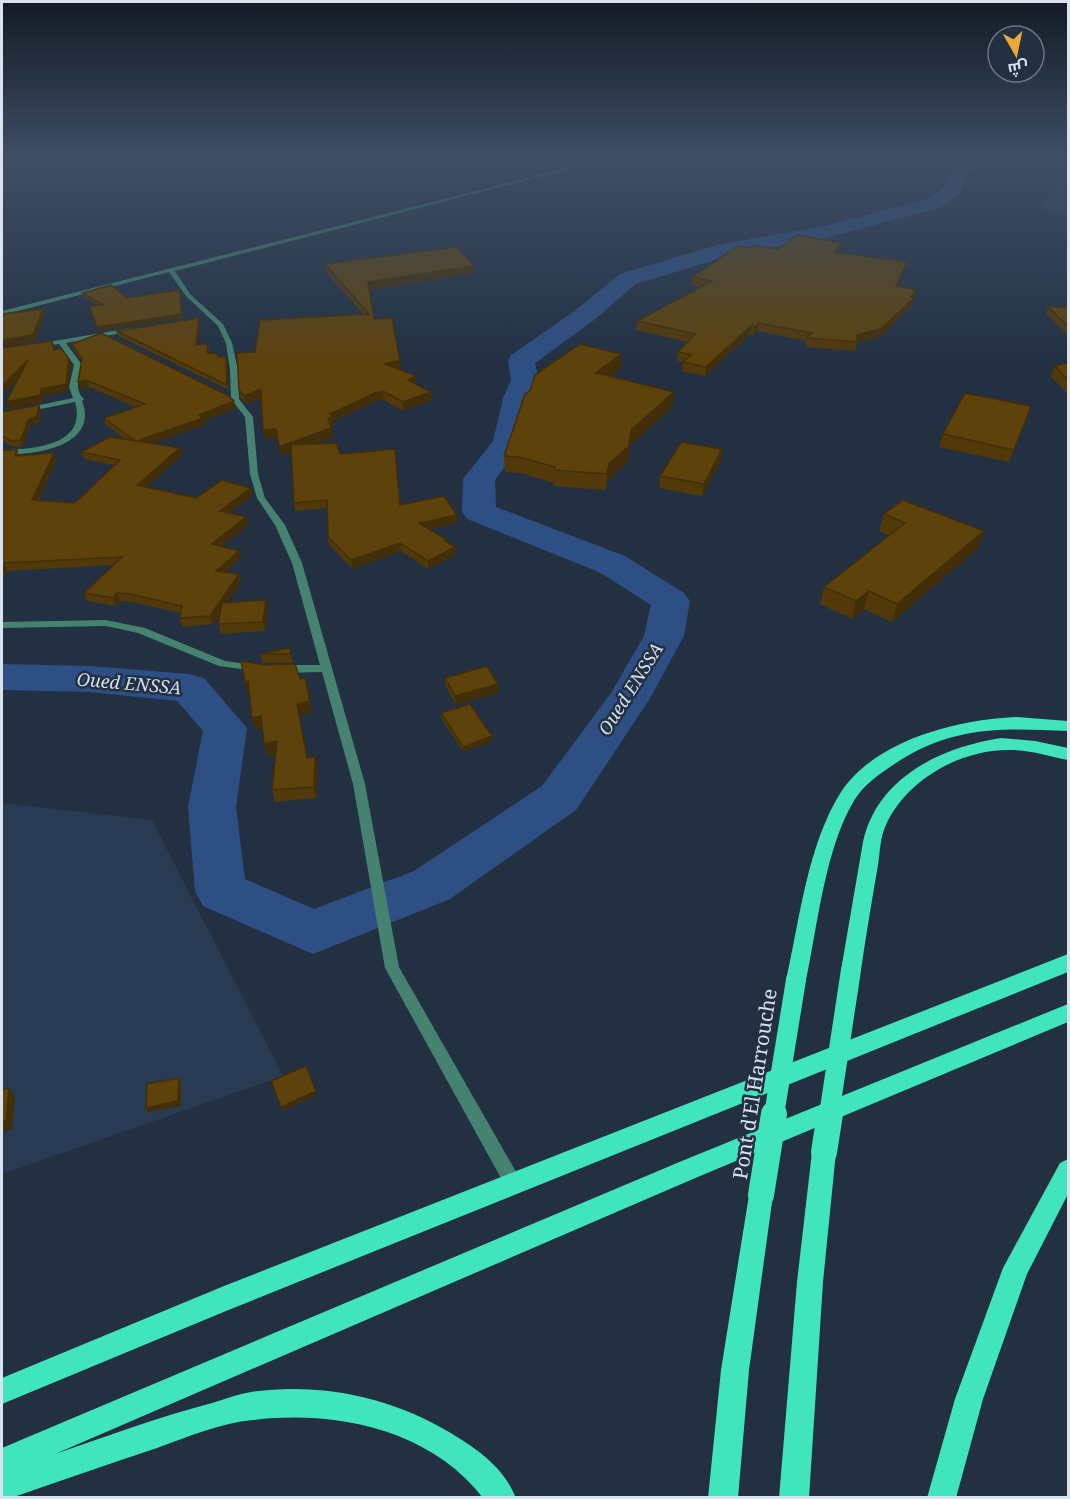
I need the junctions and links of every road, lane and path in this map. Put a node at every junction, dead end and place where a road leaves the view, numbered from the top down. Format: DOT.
graph roads {
  1 [pos="344,226"];
  2 [pos="171,270"];
  3 [pos="2,313"];
  4 [pos="136,329"];
  5 [pos="103,334"];
  6 [pos="114,339"];
  7 [pos="61,341"];
  8 [pos="31,346"];
  9 [pos="80,399"];
  10 [pos="2,415"];
  11 [pos="2,452"];
  12 [pos="2,625"];
  13 [pos="326,668"];
  14 [pos="1068,726"];
  15 [pos="1068,754"];
  16 [pos="1068,954"];
  17 [pos="1068,963"];
  18 [pos="1002,987"];
  19 [pos="1068,1013"];
  20 [pos="1068,1171"];
  21 [pos="513,1183"];
  22 [pos="2,1391"];
  23 [pos="2,1462"];
  24 [pos="2,1486"];
  25 [pos="502,1497"];
  26 [pos="723,1497"];
  27 [pos="795,1497"];
  28 [pos="941,1497"];
  1 -- 2 [label="street"];
  2 -- 3 [label="street"];
  2 -- 13 [label="street"];
  4 -- 5 [label="street"];
  5 -- 6 [label="street"];
  5 -- 7 [label="street"];
  7 -- 8 [label="street"];
  7 -- 9 [label="street"];
  9 -- 10 [label="street"];
  9 -- 11 [label="street"];
  12 -- 13 [label="street"];
  13 -- 21 [label="street"];
  14 -- 26 [label="highway, Pont d'El Harrouche, bridge"];
  15 -- 27 [label="highway, bridge"];
  16 -- 18 [label="highway"];
  17 -- 18 [label="highway"];
  18 -- 21 [label="highway"];
  19 -- 23 [label="highway"];
  20 -- 28 [label="highway"];
  21 -- 22 [label="highway"];
  24 -- 25 [label="highway"];
}
